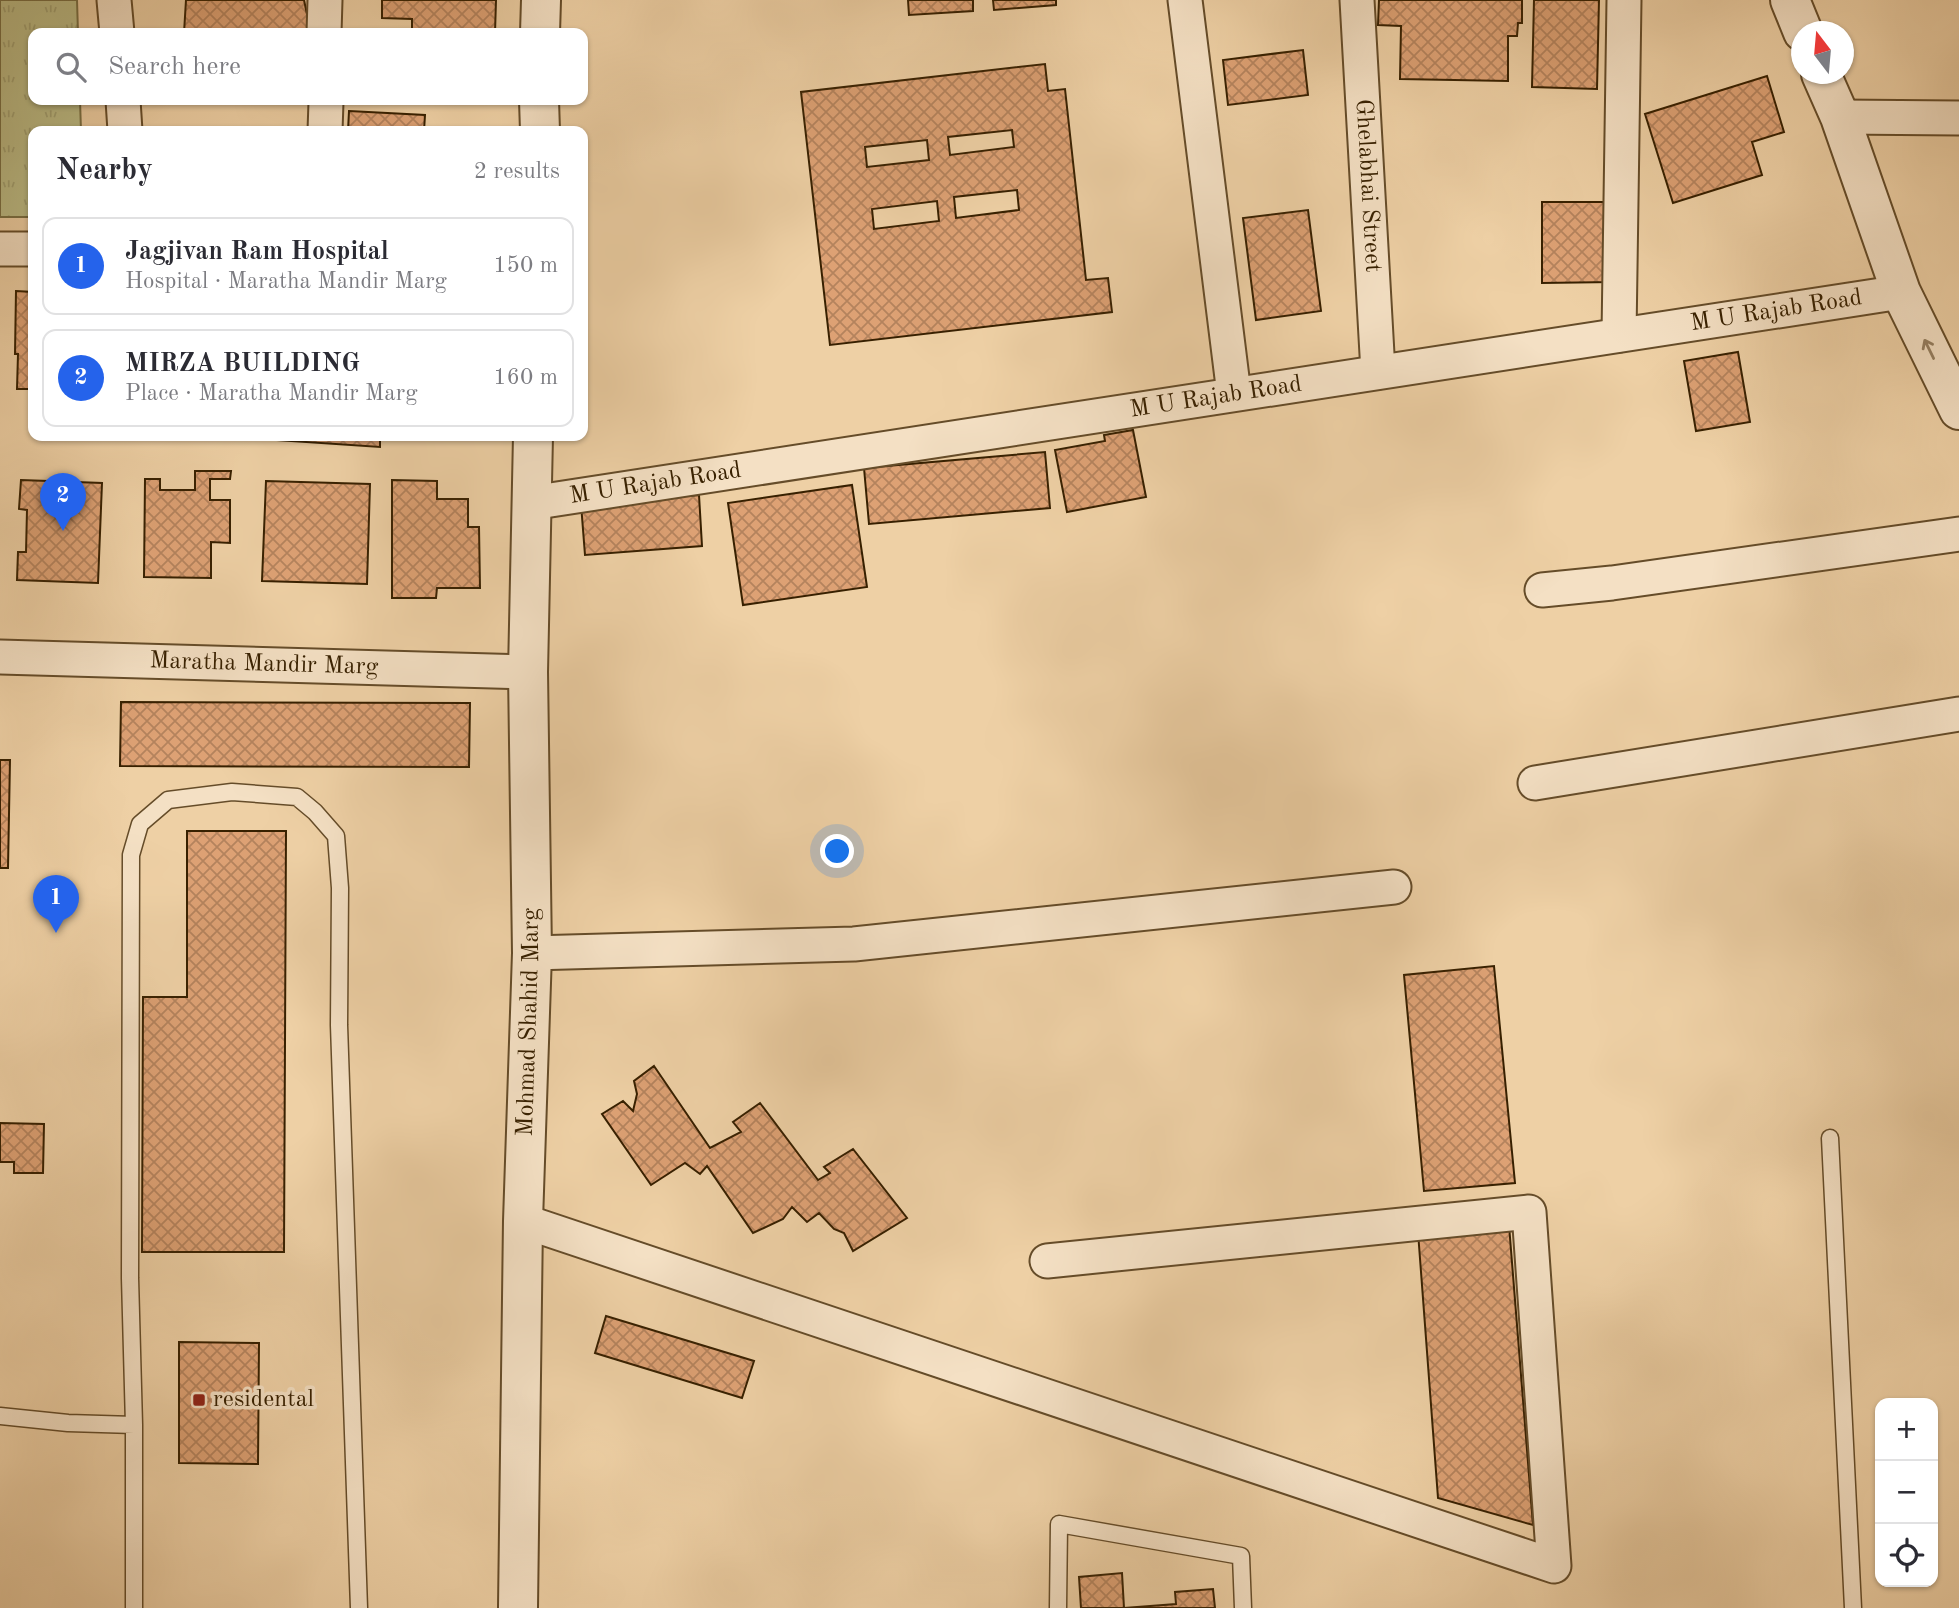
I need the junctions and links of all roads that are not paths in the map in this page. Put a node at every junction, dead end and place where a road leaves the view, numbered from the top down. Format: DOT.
graph roads {
  1 [pos="114,0"];
  2 [pos="325,0"];
  3 [pos="541,0"];
  4 [pos="1185,0"];
  5 [pos="1357,0"];
  6 [pos="1624,0"];
  7 [pos="1790,0"];
  8 [pos="1799,21"];
  9 [pos="117,28"];
  10 [pos="324,28"];
  11 [pos="540,28"];
  12 [pos="1825,84"];
  13 [pos="123,105"];
  14 [pos="539,105"];
  15 [pos="1840,117"];
  16 [pos="1959,118"];
  17 [pos="125,126"];
  18 [pos="540,126"];
  19 [pos="0,249"];
  20 [pos="28,249"];
  21 [pos="1901,292"];
  22 [pos="1619,335"];
  23 [pos="1378,372"];
  24 [pos="1234,394"];
  25 [pos="1959,410"];
  26 [pos="533,441"];
  27 [pos="531,503"];
  28 [pos="1959,534"];
  29 [pos="1542,590"];
  30 [pos="0,657"];
  31 [pos="528,672"];
  32 [pos="1959,714"];
  33 [pos="1535,783"];
  34 [pos="1394,887"];
  35 [pos="532,953"];
  36 [pos="1830,1138"];
  37 [pos="523,1222"];
  38 [pos="1047,1261"];
  39 [pos="0,1416"];
  40 [pos="134,1426"];
  41 [pos="134,1608"];
  42 [pos="359,1608"];
  43 [pos="518,1608"];
  44 [pos="1058,1608"];
  45 [pos="1243,1608"];
  46 [pos="1853,1608"];
  1 -- 9 [label="street"];
  2 -- 10 [label="street"];
  3 -- 11 [label="street"];
  4 -- 24 [label="street"];
  5 -- 23 [label="street, Ghelabhai Street"];
  6 -- 22 [label="street"];
  7 -- 8 [label="street"];
  12 -- 15 [label="street"];
  13 -- 17 [label="street"];
  14 -- 18 [label="street"];
  15 -- 16 [label="street"];
  15 -- 21 [label="street"];
  19 -- 20 [label="street"];
  21 -- 22 [label="street, M U Rajab Road"];
  25 -- 21 [label="street, one-way"];
  22 -- 23 [label="street, M U Rajab Road"];
  23 -- 24 [label="street, M U Rajab Road"];
  24 -- 27 [label="street, M U Rajab Road"];
  26 -- 27 [label="street, Mohmad Shahid Marg"];
  27 -- 31 [label="street, Mohmad Shahid Marg"];
  28 -- 29 [label="street"];
  30 -- 31 [label="street, Maratha Mandir Marg"];
  31 -- 35 [label="street, Mohmad Shahid Marg"];
  32 -- 33 [label="street"];
  34 -- 35 [label="street"];
  35 -- 37 [label="street, Mohmad Shahid Marg"];
  36 -- 46 [label="lane"];
  37 -- 38 [label="street"];
  37 -- 43 [label="street, Mohmad Shahid Marg"];
  39 -- 40 [label="lane"];
  40 -- 41 [label="lane"];
  40 -- 42 [label="lane"];
  44 -- 45 [label="lane"];
}
